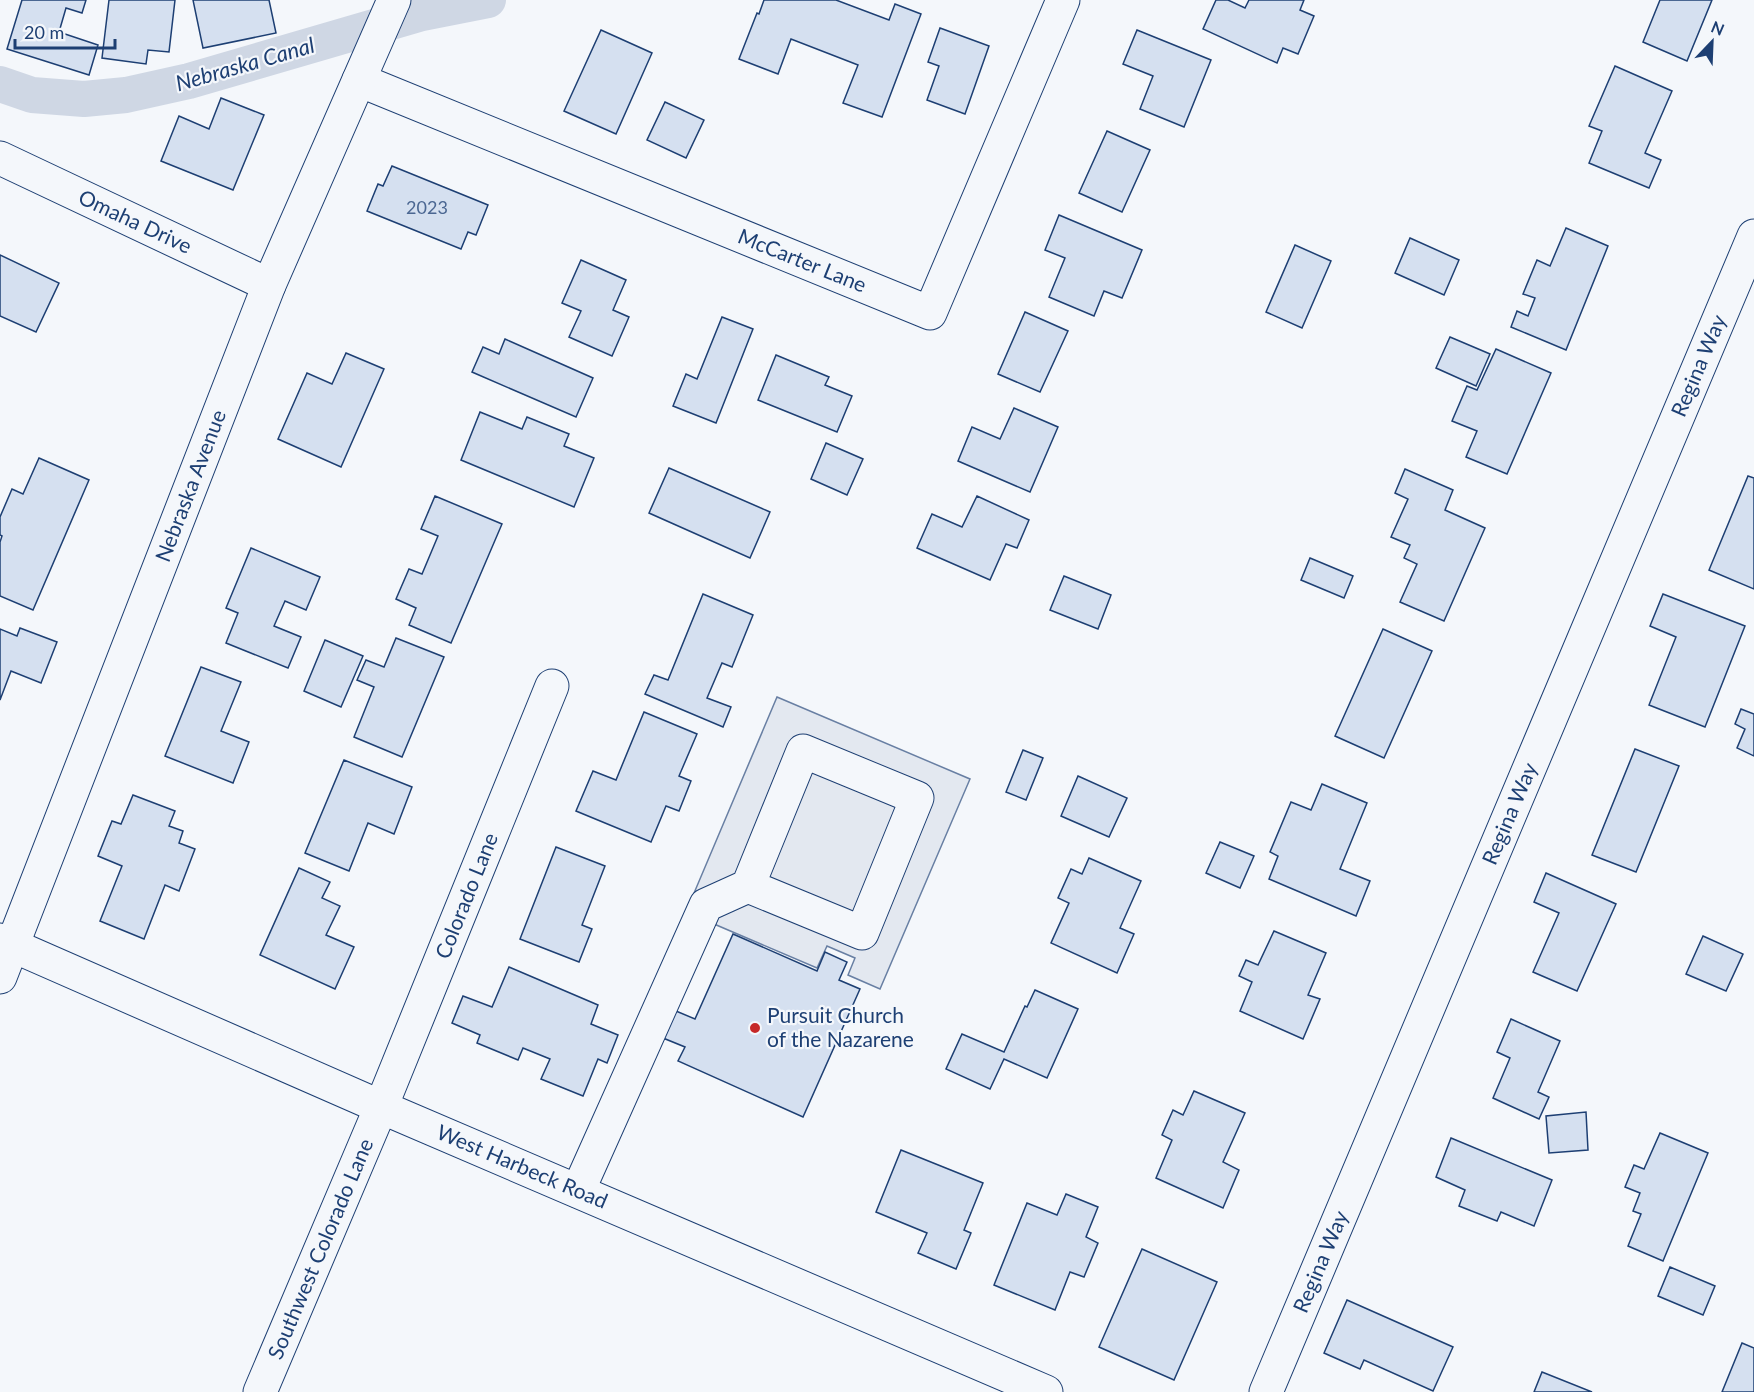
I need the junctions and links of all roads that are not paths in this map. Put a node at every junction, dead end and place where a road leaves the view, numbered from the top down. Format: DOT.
graph roads {
  1 [pos="1063,0"];
  2 [pos="386,17"];
  3 [pos="359,80"];
  4 [pos="0,158"];
  5 [pos="1754,236"];
  6 [pos="269,285"];
  7 [pos="552,686"];
  8 [pos="748,886"];
  9 [pos="6,943"];
  10 [pos="0,977"];
  11 [pos="381,1107"];
  12 [pos="578,1191"];
  13 [pos="260,1392"];
  14 [pos="1046,1392"];
  15 [pos="1266,1392"];
  1 -- 3 [label="street, McCarter Lane"];
  2 -- 3 [label="street, Nebraska Avenue"];
  3 -- 6 [label="street, Nebraska Avenue"];
  4 -- 6 [label="street, Omaha Drive"];
  5 -- 15 [label="street, Regina Way"];
  6 -- 9 [label="street, Nebraska Avenue"];
  7 -- 11 [label="street, Colorado Lane"];
  8 -- 8 [label="street"];
  8 -- 12 [label="street"];
  9 -- 10 [label="street, Nebraska Avenue"];
  9 -- 11 [label="street, West Harbeck Road"];
  11 -- 12 [label="street, West Harbeck Road"];
  11 -- 13 [label="street, Southwest Colorado Lane"];
  12 -- 14 [label="street, West Harbeck Road"];
}
